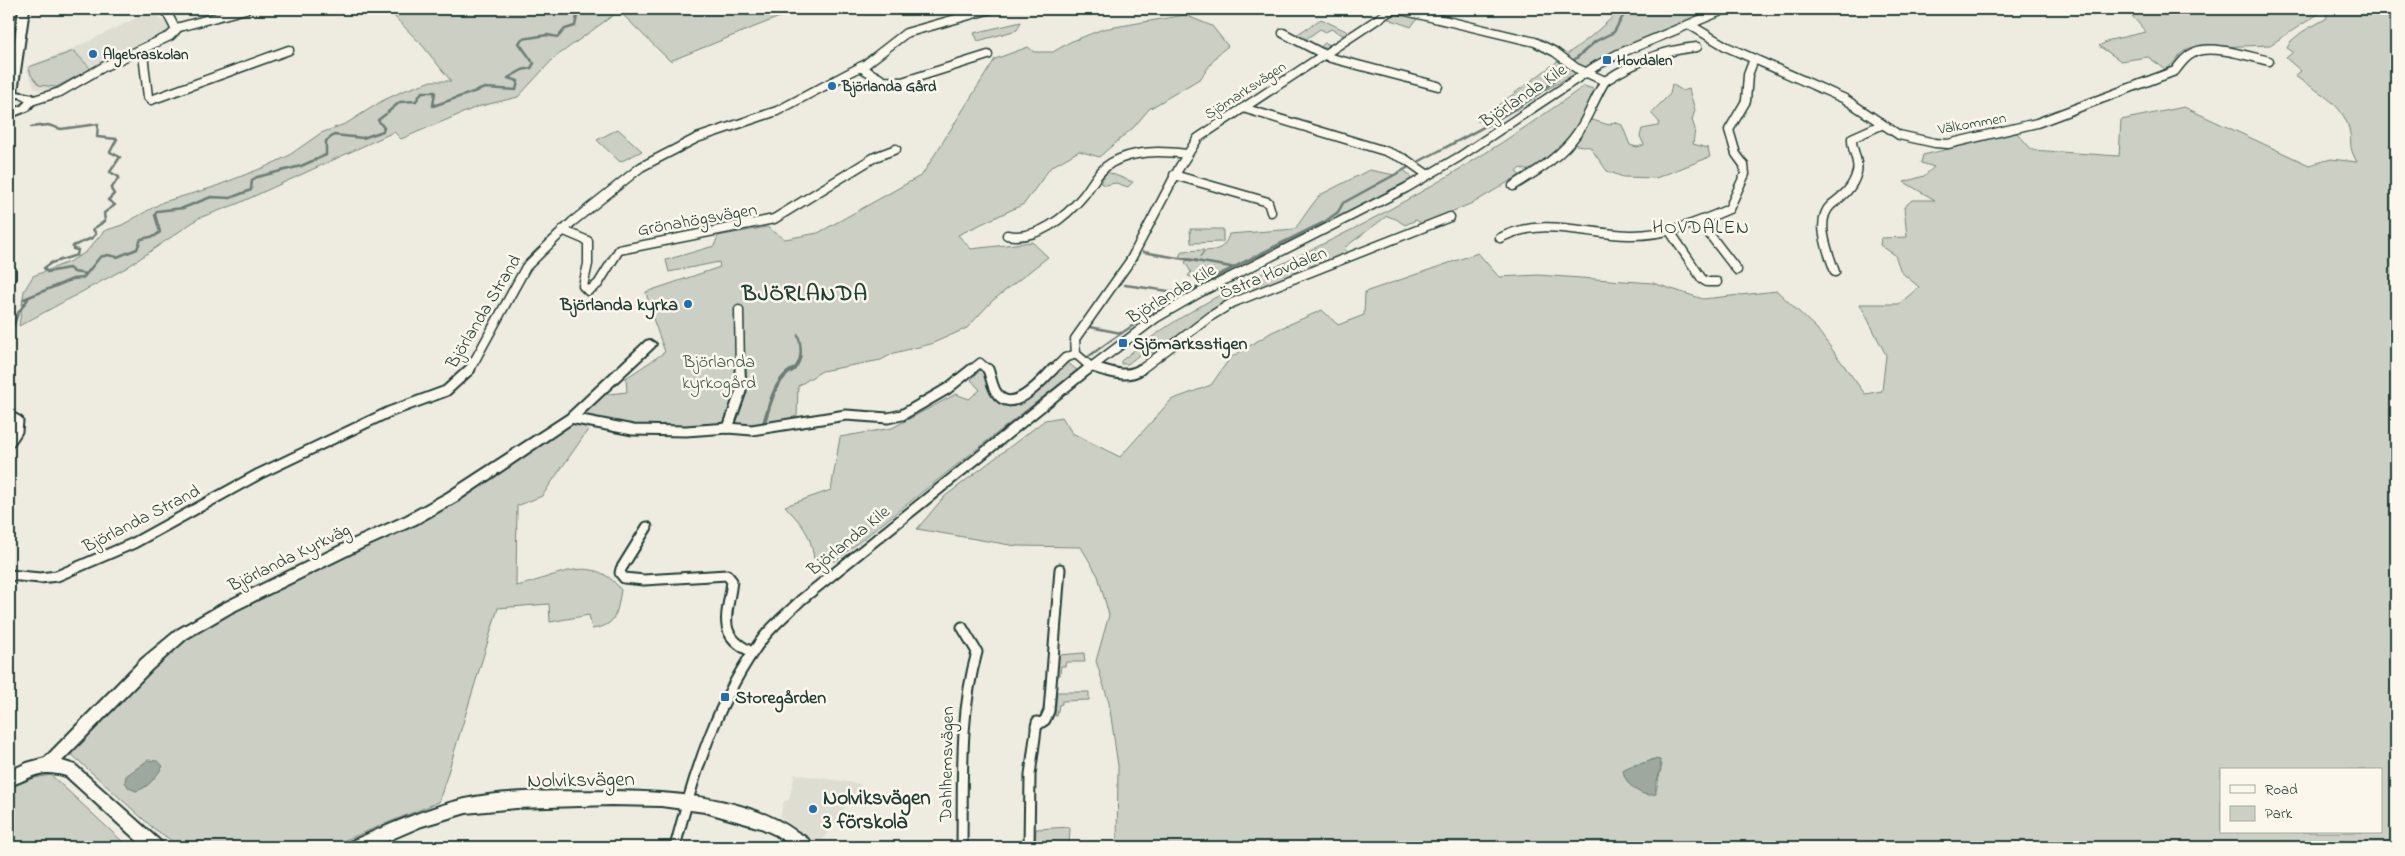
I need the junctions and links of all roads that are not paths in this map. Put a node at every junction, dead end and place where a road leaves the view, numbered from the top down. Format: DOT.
graph roads {
  1 [pos="24,9"];
  2 [pos="167,9"];
  3 [pos="246,9"];
  4 [pos="958,9"];
  5 [pos="991,9"];
  6 [pos="1393,9"];
  7 [pos="1397,9"];
  8 [pos="1726,9"];
  9 [pos="962,18"];
  10 [pos="1690,26"];
  11 [pos="176,28"];
  12 [pos="1283,33"];
  13 [pos="1696,46"];
  14 [pos="140,50"];
  15 [pos="289,50"];
  16 [pos="1325,55"];
  17 [pos="988,56"];
  18 [pos="1754,59"];
  19 [pos="2269,61"];
  20 [pos="860,67"];
  21 [pos="1584,73"];
  22 [pos="1605,82"];
  23 [pos="1438,86"];
  24 [pos="10,96"];
  25 [pos="31,101"];
  26 [pos="1243,108"];
  27 [pos="9,115"];
  28 [pos="9,121"];
  29 [pos="1881,125"];
  30 [pos="896,149"];
  31 [pos="1186,154"];
  32 [pos="1174,175"];
  33 [pos="1428,175"];
  34 [pos="1513,186"];
  35 [pos="1271,212"];
  36 [pos="1450,217"];
  37 [pos="1700,222"];
  38 [pos="562,230"];
  39 [pos="1669,230"];
  40 [pos="1007,235"];
  41 [pos="1500,238"];
  42 [pos="9,269"];
  43 [pos="1737,270"];
  44 [pos="1835,272"];
  45 [pos="9,279"];
  46 [pos="1717,282"];
  47 [pos="739,310"];
  48 [pos="650,344"];
  49 [pos="1076,354"];
  50 [pos="1091,367"];
  51 [pos="9,416"];
  52 [pos="571,418"];
  53 [pos="728,428"];
  54 [pos="9,443"];
  55 [pos="647,527"];
  56 [pos="1060,569"];
  57 [pos="9,576"];
  58 [pos="962,627"];
  59 [pos="752,652"];
  60 [pos="49,764"];
  61 [pos="9,779"];
  62 [pos="687,802"];
  63 [pos="155,847"];
  64 [pos="355,847"];
  65 [pos="675,847"];
  66 [pos="806,847"];
  67 [pos="962,847"];
  68 [pos="1029,847"];
  1 -- 24 [label="street"];
  2 -- 11 [label="street"];
  3 -- 11 [label="street"];
  4 -- 9 [label="street"];
  5 -- 9 [label="street, Björlanda Strand"];
  6 -- 16 [label="street, Sjömarksvägen"];
  7 -- 21 [label="street"];
  8 -- 10 [label="street, Björlanda Kile"];
  9 -- 20 [label="street, Björlanda Strand"];
  10 -- 18 [label="street, Välkommen"];
  10 -- 21 [label="street, Björlanda Kile"];
  11 -- 14 [label="street"];
  12 -- 16 [label="street, Sjömarksvägen"];
  13 -- 22 [label="street"];
  14 -- 15 [label="street"];
  14 -- 25 [label="street"];
  16 -- 23 [label="street, Sjömarksvägen"];
  16 -- 26 [label="street, Sjömarksvägen"];
  17 -- 20 [label="street"];
  18 -- 29 [label="street, Välkommen"];
  18 -- 37 [label="street"];
  19 -- 29 [label="street, Välkommen"];
  20 -- 38 [label="street, Björlanda Strand"];
  21 -- 22 [label="street"];
  21 -- 33 [label="street, Björlanda Kile"];
  22 -- 34 [label="street"];
  24 -- 25 [label="street"];
  25 -- 27 [label="street"];
  26 -- 31 [label="street, Sjömarksvägen"];
  26 -- 33 [label="street"];
  27 -- 28 [label="street"];
  29 -- 44 [label="street"];
  30 -- 38 [label="street, Grönahögsvägen"];
  31 -- 32 [label="street"];
  31 -- 40 [label="street"];
  32 -- 35 [label="street"];
  32 -- 49 [label="street"];
  33 -- 50 [label="street, Björlanda Kile"];
  36 -- 50 [label="street, Östra Hovdalen"];
  37 -- 39 [label="street"];
  37 -- 43 [label="street"];
  38 -- 57 [label="street, Björlanda Strand"];
  39 -- 41 [label="street"];
  39 -- 46 [label="street"];
  42 -- 45 [label="street"];
  47 -- 53 [label="street"];
  48 -- 52 [label="street, Björlanda Kyrkväg"];
  49 -- 50 [label="street"];
  49 -- 53 [label="street"];
  50 -- 59 [label="street, Björlanda Kile"];
  51 -- 54 [label="street"];
  52 -- 53 [label="street"];
  52 -- 60 [label="street, Björlanda Kyrkväg"];
  55 -- 59 [label="street"];
  56 -- 68 [label="street"];
  58 -- 67 [label="street, Dahlhemsvägen"];
  59 -- 62 [label="street, Björlanda Kile"];
  60 -- 61 [label="street"];
  60 -- 63 [label="street"];
  62 -- 64 [label="street, Nolviksvägen"];
  62 -- 65 [label="street, Björlanda Kile"];
  62 -- 66 [label="street, Nolviksvägen"];
}
